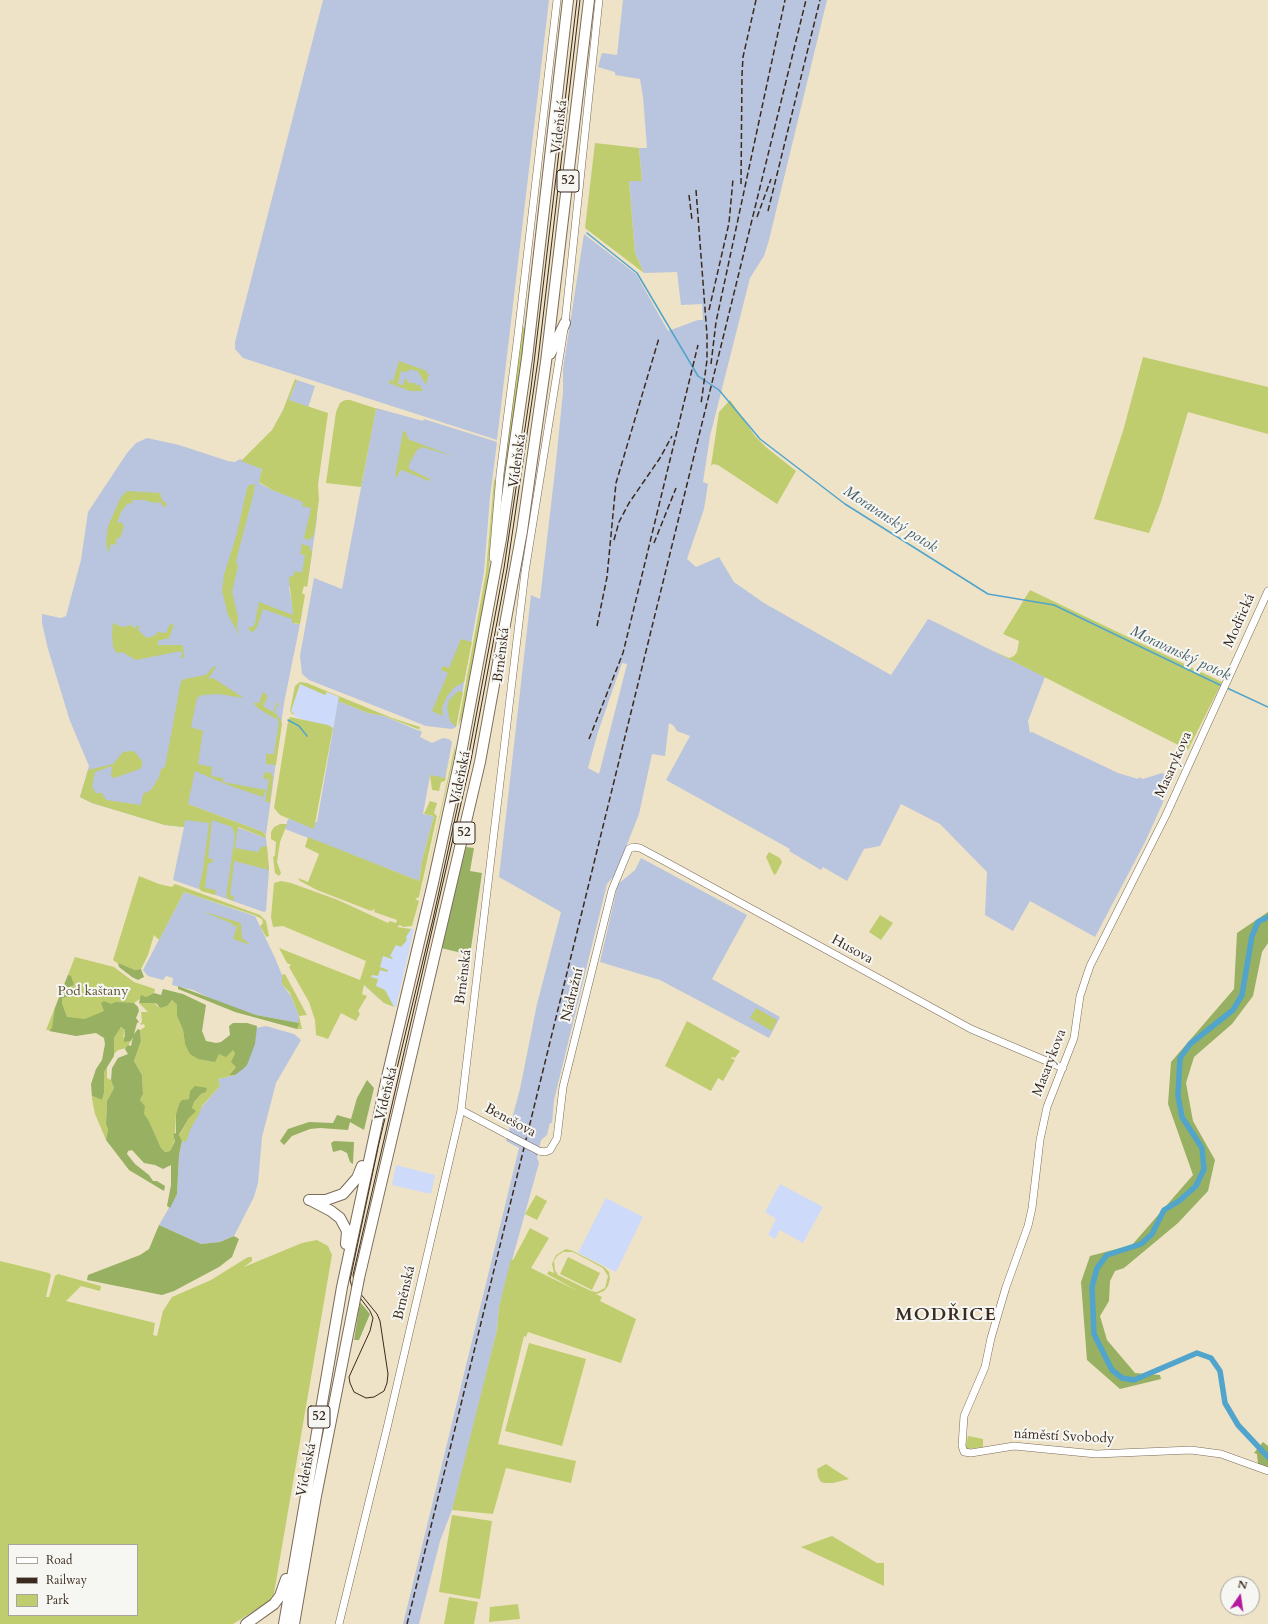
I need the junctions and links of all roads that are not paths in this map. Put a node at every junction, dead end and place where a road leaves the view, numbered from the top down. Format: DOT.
graph roads {
  1 [pos="557,0"];
  2 [pos="568,0"];
  3 [pos="589,0"];
  4 [pos="599,0"];
  5 [pos="565,323"];
  6 [pos="546,362"];
  7 [pos="1268,591"];
  8 [pos="490,595"];
  9 [pos="1222,691"];
  10 [pos="633,847"];
  11 [pos="1063,1068"];
  12 [pos="461,1110"];
  13 [pos="370,1142"];
  14 [pos="548,1152"];
  15 [pos="342,1287"];
  16 [pos="964,1416"];
  17 [pos="1268,1471"];
  18 [pos="297,1547"];
  19 [pos="246,1624"];
  20 [pos="284,1624"];
  21 [pos="294,1624"];
  22 [pos="339,1624"];
  1 -- 8 [label="street, Vídeňská"];
  2 -- 8 [label="highway, Vídeňská / 52"];
  3 -- 6 [label="highway, Vídeňská / 52"];
  4 -- 5 [label="street, Vídeňská"];
  5 -- 6 [label="highway"];
  5 -- 12 [label="street, Brněnská"];
  6 -- 21 [label="highway, Vídeňská / 52, bridge"];
  7 -- 9 [label="street, Modřická"];
  8 -- 13 [label="highway, Vídeňská / 52"];
  9 -- 11 [label="street, Masarykova"];
  10 -- 11 [label="street, Husova"];
  10 -- 14 [label="street, Nádražní"];
  11 -- 16 [label="street, Masarykova"];
  12 -- 14 [label="street, Benešova, bridge"];
  12 -- 22 [label="street, Brněnská"];
  13 -- 15 [label="highway, Vídeňská / 52"];
  13 -- 15 [label="highway"];
  15 -- 18 [label="highway, Vídeňská / 52"];
  16 -- 17 [label="street, náměstí Svobody"];
  18 -- 19 [label="highway"];
  18 -- 20 [label="highway, 52"];
}
